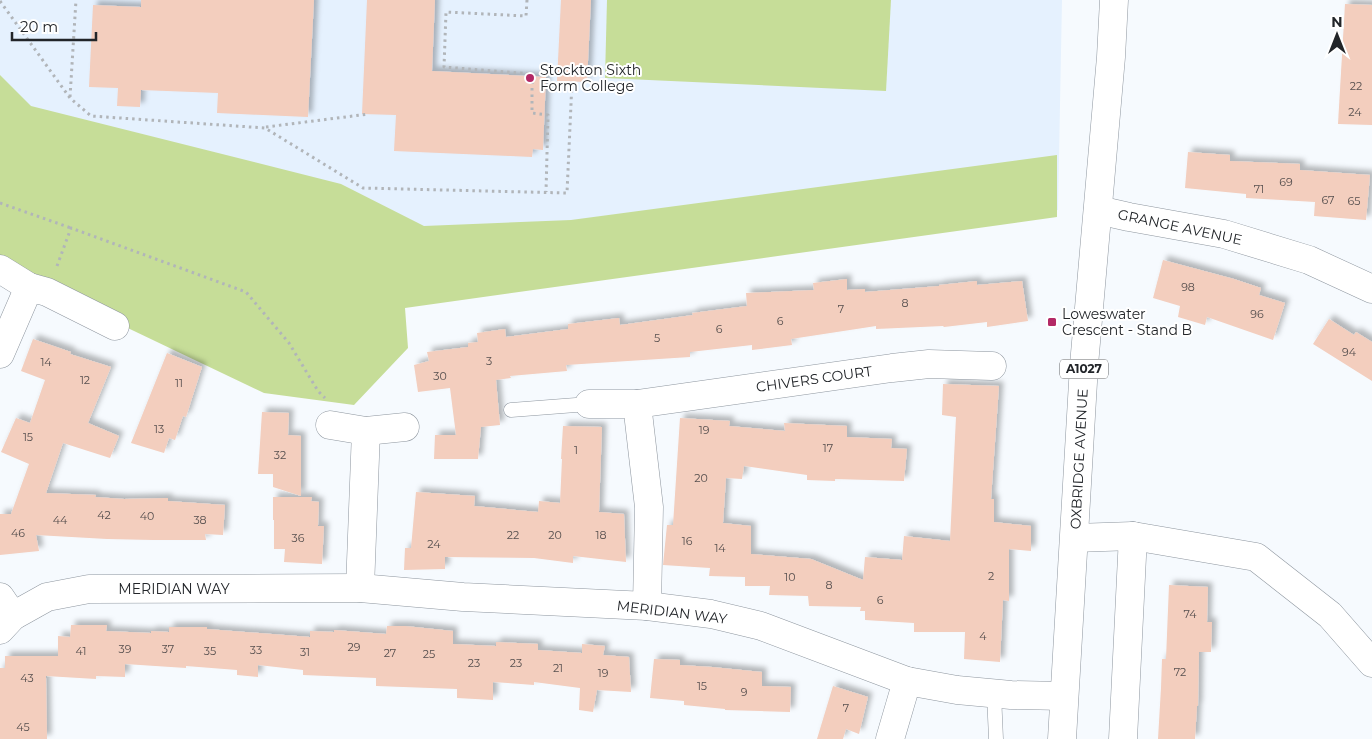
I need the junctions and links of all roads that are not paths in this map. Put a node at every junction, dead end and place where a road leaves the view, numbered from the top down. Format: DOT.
graph roads {
  1 [pos="1114,0"];
  2 [pos="1098,210"];
  3 [pos="0,269"];
  4 [pos="1372,289"];
  5 [pos="38,290"];
  6 [pos="115,326"];
  7 [pos="0,354"];
  8 [pos="992,366"];
  9 [pos="590,404"];
  10 [pos="637,404"];
  11 [pos="511,410"];
  12 [pos="405,427"];
  13 [pos="1133,536"];
  14 [pos="1075,538"];
  15 [pos="360,588"];
  16 [pos="647,606"];
  17 [pos="4,614"];
  18 [pos="1372,663"];
  19 [pos="907,681"];
  20 [pos="994,694"];
  21 [pos="1064,696"];
  22 [pos="890,739"];
  23 [pos="996,739"];
  24 [pos="1062,739"];
  25 [pos="1123,739"];
  1 -- 2 [label="street, OXBRIDGE AVENUE / A1027"];
  2 -- 4 [label="street, GRANGE AVENUE"];
  2 -- 14 [label="street, OXBRIDGE AVENUE / A1027"];
  3 -- 5 [label="street"];
  5 -- 6 [label="street"];
  5 -- 7 [label="street"];
  8 -- 10 [label="street, CHIVERS COURT"];
  9 -- 10 [label="street, CHIVERS COURT"];
  9 -- 11 [label="lane"];
  10 -- 16 [label="street"];
  12 -- 15 [label="street"];
  13 -- 14 [label="street"];
  13 -- 18 [label="street"];
  13 -- 25 [label="street"];
  14 -- 21 [label="street, OXBRIDGE AVENUE / A1027"];
  15 -- 16 [label="street, MERIDIAN WAY"];
  15 -- 17 [label="street, MERIDIAN WAY"];
  16 -- 19 [label="street, MERIDIAN WAY"];
  19 -- 20 [label="street, MERIDIAN WAY"];
  19 -- 22 [label="street"];
  20 -- 21 [label="street, MERIDIAN WAY"];
  20 -- 23 [label="lane"];
  21 -- 24 [label="street, OXBRIDGE AVENUE / A1027"];
}
